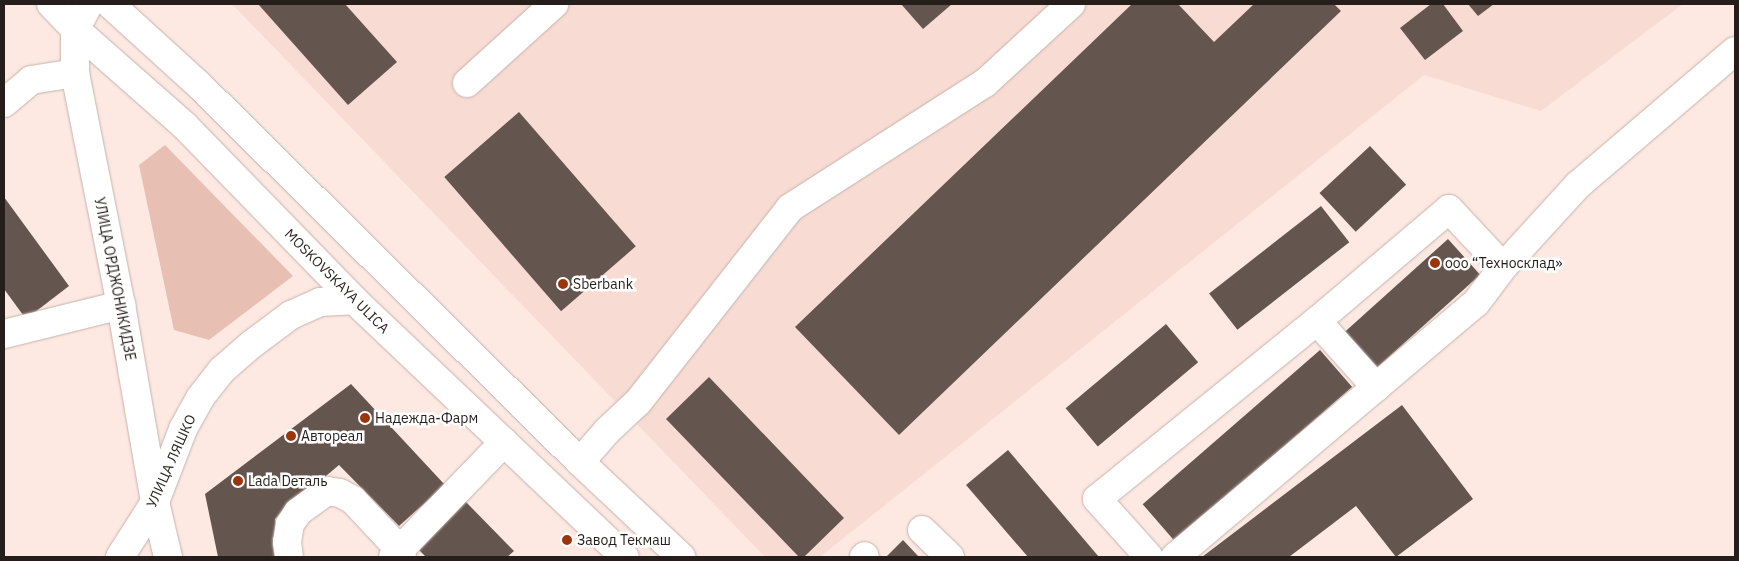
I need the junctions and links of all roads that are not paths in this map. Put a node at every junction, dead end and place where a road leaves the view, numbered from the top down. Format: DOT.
graph roads {
  1 [pos="51,4"];
  2 [pos="89,4"];
  3 [pos="110,4"];
  4 [pos="554,4"];
  5 [pos="1071,4"];
  6 [pos="75,29"];
  7 [pos="1735,51"];
  8 [pos="75,72"];
  9 [pos="467,83"];
  10 [pos="4,104"];
  11 [pos="1503,267"];
  12 [pos="354,300"];
  13 [pos="121,305"];
  14 [pos="1317,321"];
  15 [pos="4,334"];
  16 [pos="1376,387"];
  17 [pos="504,442"];
  18 [pos="580,462"];
  19 [pos="155,502"];
  20 [pos="922,530"];
  21 [pos="398,555"];
  22 [pos="120,557"];
  23 [pos="168,557"];
  24 [pos="289,557"];
  25 [pos="625,557"];
  26 [pos="681,557"];
  27 [pos="950,557"];
  28 [pos="1149,557"];
  29 [pos="1175,557"];
  1 -- 6 [label="main road, MOSKOVSKAYA ULICA"];
  2 -- 6 [label="main road, УЛИЦА ОРДЖОНИКИДЗЕ"];
  3 -- 18 [label="main road"];
  4 -- 9 [label="main road"];
  5 -- 18 [label="main road"];
  6 -- 8 [label="main road, УЛИЦА ОРДЖОНИКИДЗЕ"];
  6 -- 12 [label="main road, MOSKOVSKAYA ULICA"];
  7 -- 11 [label="main road"];
  8 -- 10 [label="main road"];
  8 -- 13 [label="main road, УЛИЦА ОРДЖОНИКИДЗЕ"];
  11 -- 14 [label="main road"];
  11 -- 16 [label="main road"];
  12 -- 17 [label="main road, MOSKOVSKAYA ULICA"];
  12 -- 19 [label="main road, УЛИЦА ЛЯШКО"];
  13 -- 15 [label="main road"];
  13 -- 19 [label="main road, УЛИЦА ОРДЖОНИКИДЗЕ"];
  14 -- 16 [label="main road"];
  14 -- 28 [label="main road"];
  16 -- 29 [label="main road"];
  17 -- 21 [label="main road"];
  17 -- 25 [label="main road, MOSKOVSKAYA ULICA"];
  18 -- 26 [label="main road"];
  19 -- 22 [label="main road, УЛИЦА ЛЯШКО"];
  19 -- 23 [label="main road, УЛИЦА ОРДЖОНИКИДЗЕ"];
  20 -- 27 [label="main road"];
  21 -- 24 [label="main road"];
}
